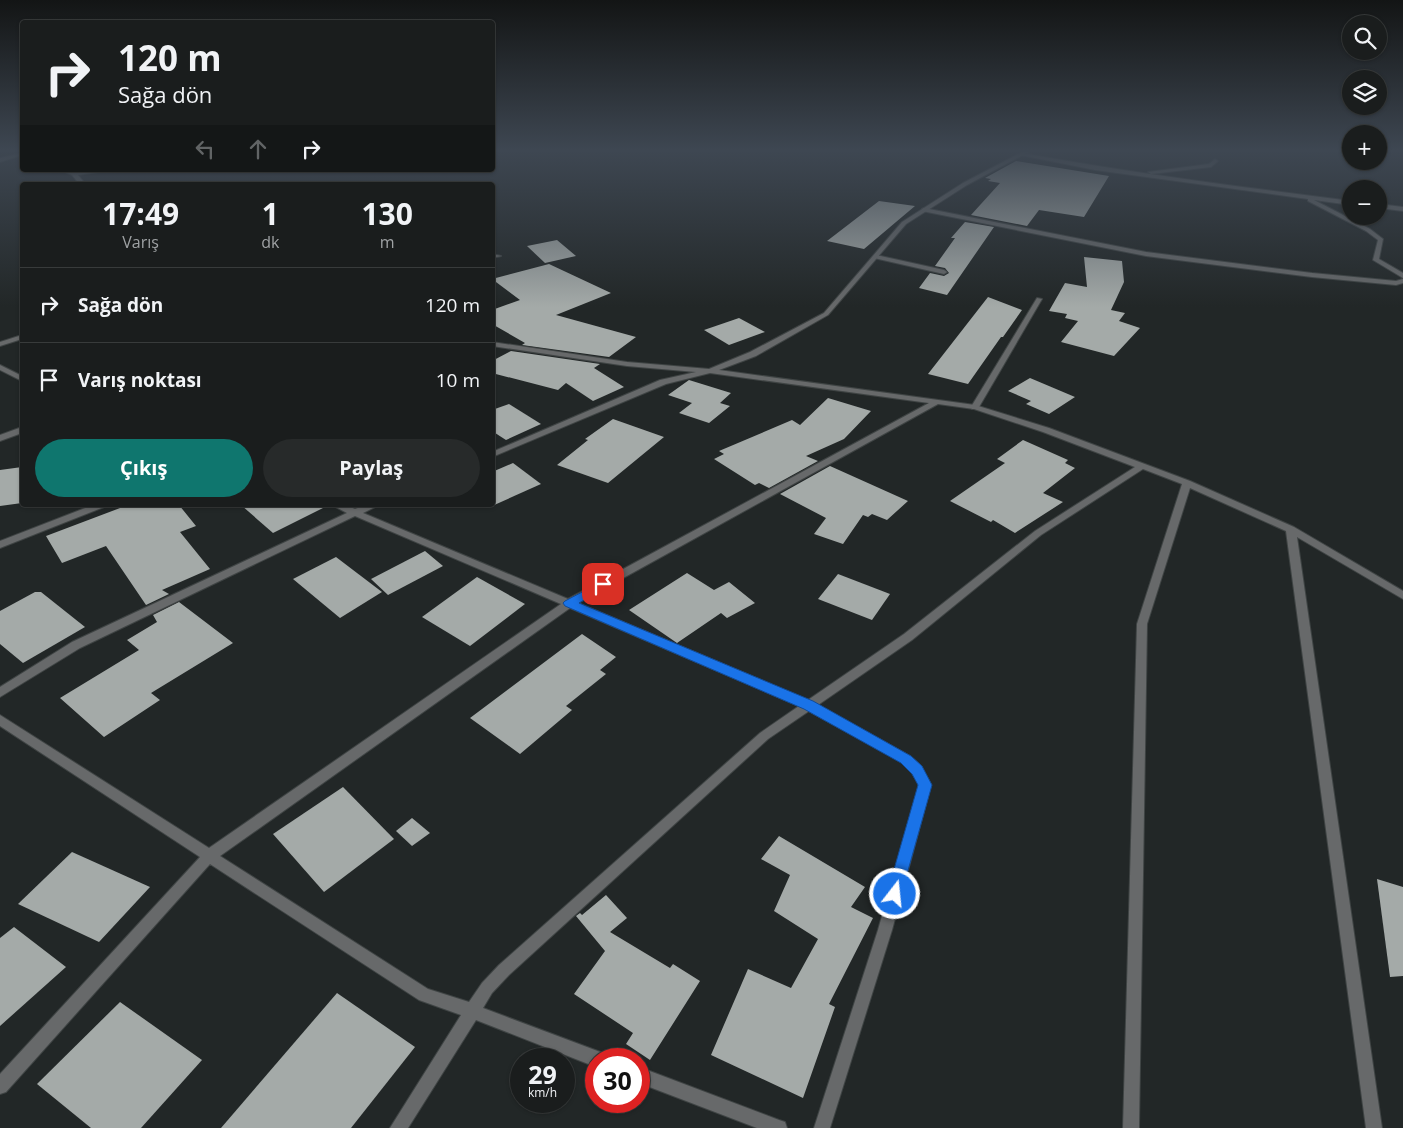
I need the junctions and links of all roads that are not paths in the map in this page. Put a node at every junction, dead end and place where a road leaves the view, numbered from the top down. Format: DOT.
graph roads {
  1 [pos="937,202"];
  2 [pos="1313,202"];
  3 [pos="1387,207"];
  4 [pos="924,210"];
  5 [pos="1403,210"];
  6 [pos="876,257"];
  7 [pos="944,272"];
  8 [pos="1403,276"];
  9 [pos="1403,281"];
  10 [pos="1039,298"];
  11 [pos="20,339"];
  12 [pos="0,344"];
  13 [pos="495,345"];
  14 [pos="502,346"];
  15 [pos="495,348"];
  16 [pos="0,367"];
  17 [pos="710,371"];
  18 [pos="20,378"];
  19 [pos="937,402"];
  20 [pos="975,408"];
  21 [pos="20,431"];
  22 [pos="0,438"];
  23 [pos="495,454"];
  24 [pos="1142,466"];
  25 [pos="1187,483"];
  26 [pos="96,507"];
  27 [pos="342,507"];
  28 [pos="370,507"];
  29 [pos="356,513"];
  30 [pos="1291,529"];
  31 [pos="0,545"];
  32 [pos="1403,596"];
  33 [pos="569,603"];
  34 [pos="0,693"];
  35 [pos="809,705"];
  36 [pos="0,720"];
  37 [pos="208,856"];
  38 [pos="472,1011"];
  39 [pos="585,1054"];
  40 [pos="650,1079"];
  41 [pos="0,1086"];
  42 [pos="398,1128"];
  43 [pos="779,1128"];
  44 [pos="822,1128"];
  45 [pos="1132,1128"];
  46 [pos="1374,1128"];
  1 -- 4 [label="street"];
  2 -- 8 [label="street"];
  3 -- 5 [label="street"];
  4 -- 6 [label="street"];
  4 -- 9 [label="street"];
  6 -- 7 [label="street"];
  6 -- 17 [label="street"];
  10 -- 20 [label="street"];
  11 -- 12 [label="street"];
  13 -- 14 [label="street"];
  14 -- 15 [label="street"];
  14 -- 17 [label="street"];
  16 -- 18 [label="street"];
  17 -- 19 [label="street"];
  17 -- 23 [label="street"];
  19 -- 20 [label="street"];
  19 -- 33 [label="street"];
  20 -- 24 [label="street"];
  21 -- 22 [label="street"];
  24 -- 25 [label="street"];
  24 -- 35 [label="street"];
  25 -- 30 [label="street"];
  25 -- 45 [label="street"];
  26 -- 31 [label="street"];
  27 -- 29 [label="street"];
  28 -- 29 [label="street"];
  29 -- 33 [label="street"];
  29 -- 34 [label="street"];
  30 -- 32 [label="street"];
  30 -- 46 [label="street"];
  33 -- 35 [label="street"];
  33 -- 37 [label="street"];
  35 -- 38 [label="street"];
  35 -- 44 [label="street"];
  36 -- 37 [label="street"];
  37 -- 38 [label="street"];
  37 -- 41 [label="street"];
  38 -- 39 [label="street"];
  38 -- 42 [label="street"];
  40 -- 43 [label="street"];
}
